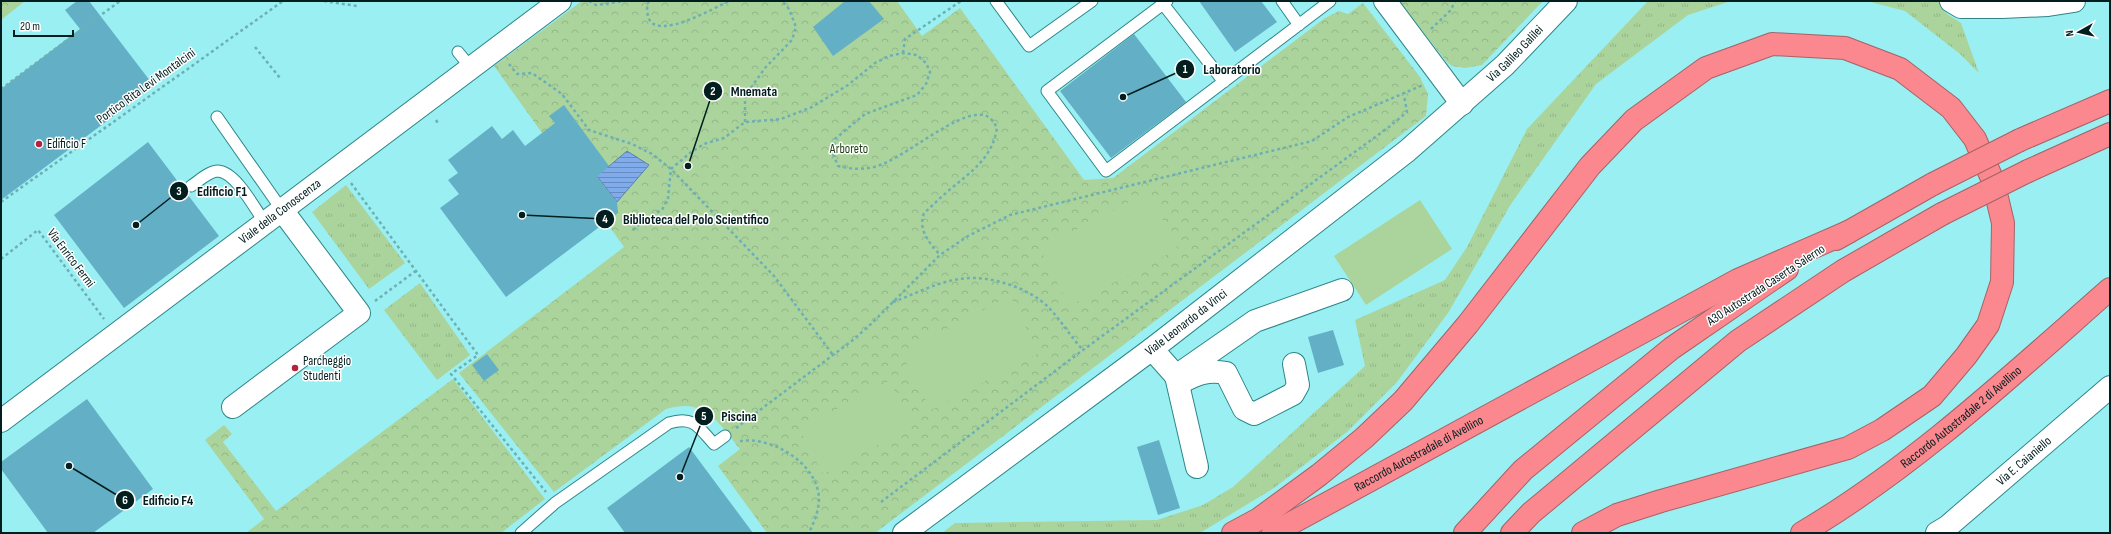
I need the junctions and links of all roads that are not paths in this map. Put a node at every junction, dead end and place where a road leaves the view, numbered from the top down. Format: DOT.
graph roads {
  1 [pos="560,1"];
  2 [pos="996,1"];
  3 [pos="1092,1"];
  4 [pos="1282,1"];
  5 [pos="1385,1"];
  6 [pos="1566,1"];
  7 [pos="1951,1"];
  8 [pos="2074,1"];
  9 [pos="1165,2"];
  10 [pos="1327,2"];
  11 [pos="1299,25"];
  12 [pos="1224,82"];
  13 [pos="2110,101"];
  14 [pos="1462,104"];
  15 [pos="217,117"];
  16 [pos="2110,134"];
  17 [pos="192,186"];
  18 [pos="282,210"];
  19 [pos="265,223"];
  20 [pos="1848,232"];
  21 [pos="2110,289"];
  22 [pos="1342,290"];
  23 [pos="1152,349"];
  24 [pos="1294,364"];
  25 [pos="1177,380"];
  26 [pos="2110,387"];
  27 [pos="233,407"];
  28 [pos="1,422"];
  29 [pos="725,436"];
  30 [pos="1197,467"];
  31 [pos="521,533"];
  32 [pos="904,533"];
  33 [pos="1233,533"];
  34 [pos="1273,533"];
  35 [pos="1465,533"];
  36 [pos="1512,533"];
  37 [pos="1583,533"];
  38 [pos="1802,533"];
  39 [pos="1937,533"];
  1 -- 18 [label="street, Viale della Conoscenza"];
  2 -- 3 [label="lane"];
  4 -- 11 [label="lane"];
  5 -- 14 [label="street"];
  6 -- 14 [label="street, Via Galileo Galilei"];
  7 -- 8 [label="street"];
  9 -- 12 [label="lane"];
  9 -- 12 [label="lane"];
  10 -- 11 [label="lane"];
  11 -- 12 [label="lane"];
  13 -- 20 [label="highway, A30 Autostrada Caserta Salerno, bridge"];
  14 -- 23 [label="street, Viale Leonardo da Vinci"];
  15 -- 18 [label="lane"];
  16 -- 36 [label="highway, bridge"];
  17 -- 19 [label="lane"];
  18 -- 19 [label="street, Viale della Conoscenza"];
  18 -- 27 [label="street"];
  19 -- 28 [label="street, Viale della Conoscenza"];
  20 -- 34 [label="highway, Raccordo Autostradale di Avellino"];
  20 -- 35 [label="highway, A30 Autostrada Caserta Salerno"];
  21 -- 38 [label="highway, Raccordo Autostradale 2 di Avellino"];
  22 -- 25 [label="street"];
  23 -- 25 [label="street"];
  23 -- 32 [label="street, Viale Leonardo da Vinci"];
  24 -- 25 [label="street"];
  25 -- 30 [label="street"];
  26 -- 39 [label="street, Via E. Caianiello"];
  29 -- 31 [label="lane"];
  33 -- 37 [label="highway"];
}
